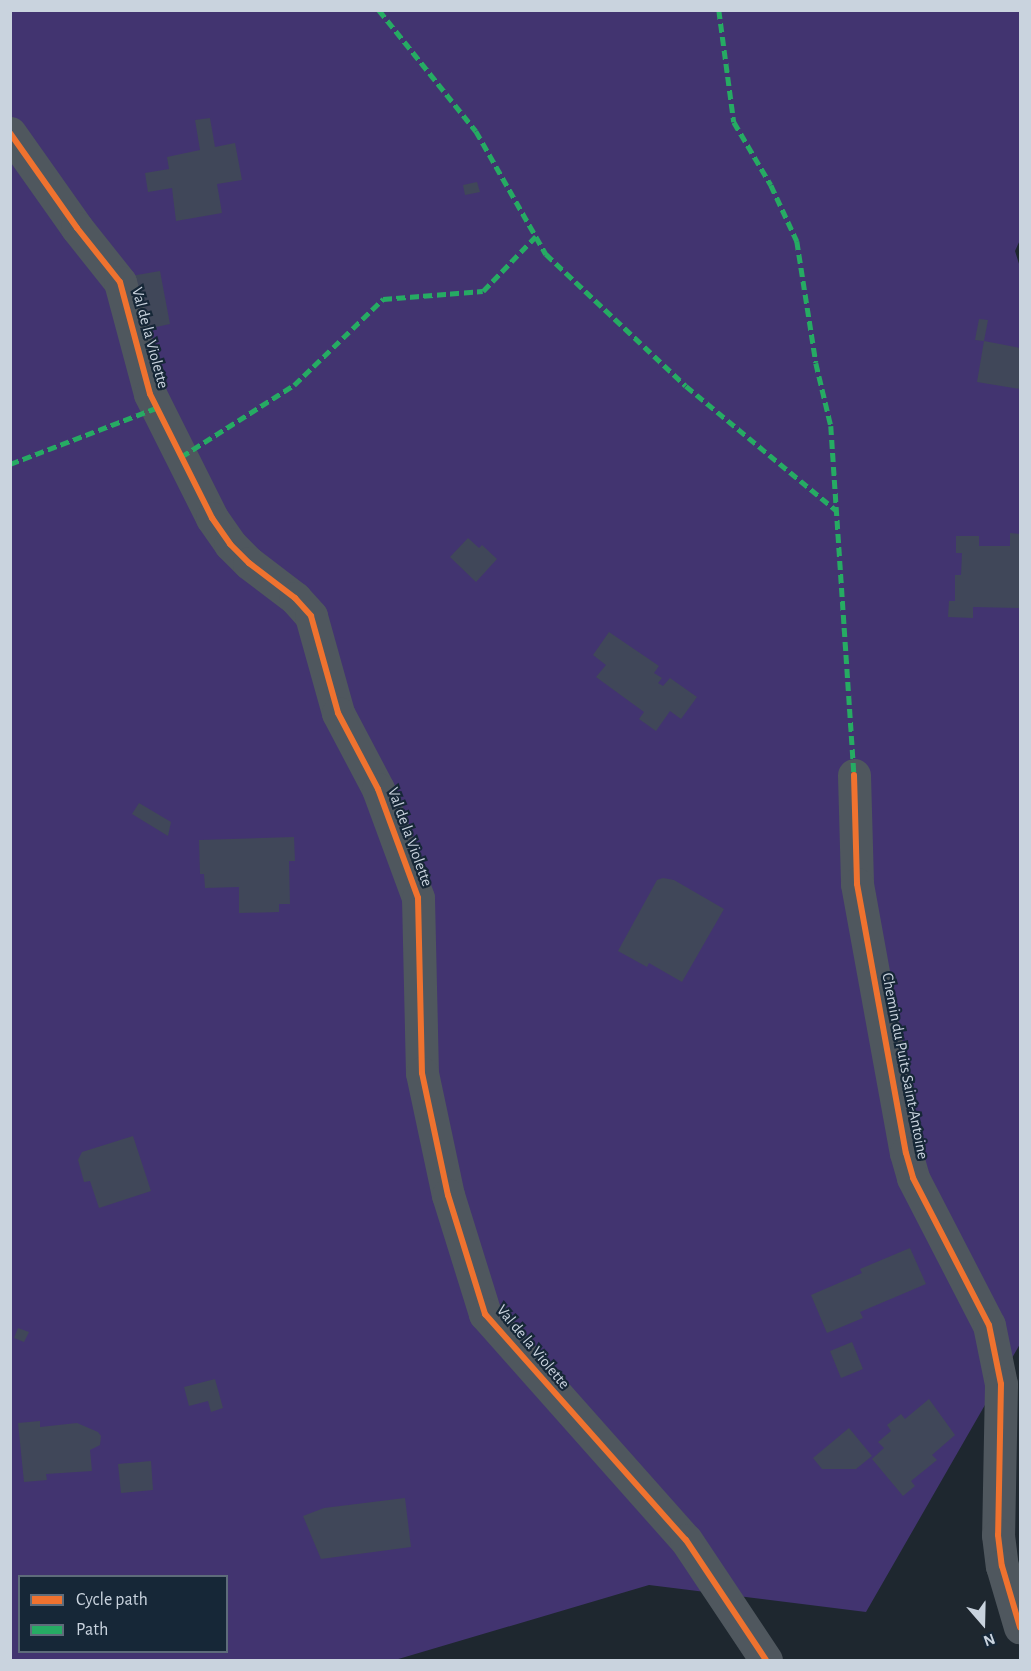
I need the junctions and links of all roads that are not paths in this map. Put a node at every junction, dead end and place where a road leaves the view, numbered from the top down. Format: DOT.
graph roads {
  1 [pos="10,133"];
  2 [pos="854,775"];
  3 [pos="1020,1627"];
  4 [pos="766,1660"];
  1 -- 4 [label="street, Val de la Violette"];
  2 -- 3 [label="street, Chemin du Puits Saint-Antoine"];
}
